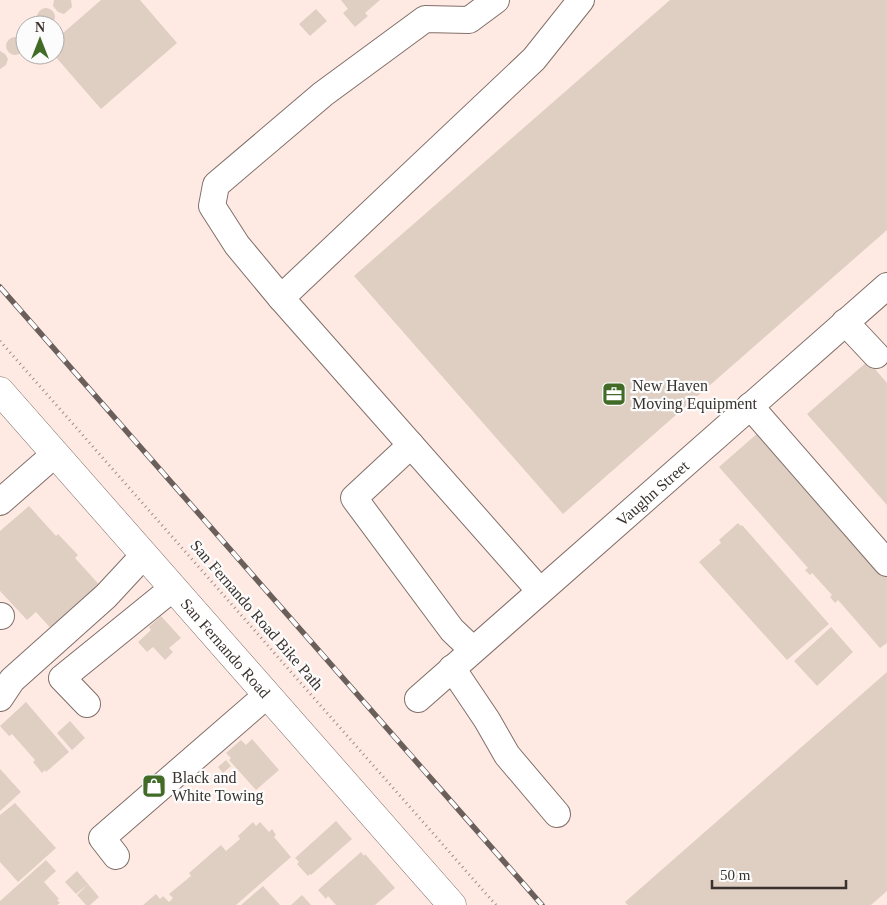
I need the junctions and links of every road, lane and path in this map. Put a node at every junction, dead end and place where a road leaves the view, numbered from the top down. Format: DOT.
graph roads {
  1 [pos="496,0"];
  2 [pos="582,0"];
  3 [pos="887,286"];
  4 [pos="281,298"];
  5 [pos="845,322"];
  6 [pos="0,341"];
  7 [pos="883,356"];
  8 [pos="0,391"];
  9 [pos="750,406"];
  10 [pos="412,445"];
  11 [pos="55,454"];
  12 [pos="0,502"];
  13 [pos="144,555"];
  14 [pos="887,563"];
  15 [pos="173,588"];
  16 [pos="540,591"];
  17 [pos="473,650"];
  18 [pos="452,668"];
  19 [pos="267,695"];
  20 [pos="0,698"];
  21 [pos="418,698"];
  22 [pos="87,704"];
  23 [pos="557,814"];
  24 [pos="116,856"];
  25 [pos="452,905"];
  26 [pos="496,905"];
  1 -- 4 [label="street"];
  2 -- 4 [label="street"];
  3 -- 5 [label="street, Vaughn Street"];
  4 -- 10 [label="street"];
  5 -- 7 [label="street"];
  5 -- 9 [label="street, Vaughn Street"];
  6 -- 26 [label="path, San Fernando Road Bike Path"];
  8 -- 11 [label="main road, San Fernando Road"];
  9 -- 14 [label="street"];
  9 -- 16 [label="street, Vaughn Street"];
  10 -- 16 [label="street"];
  10 -- 17 [label="street"];
  11 -- 12 [label="street"];
  11 -- 13 [label="main road, San Fernando Road"];
  13 -- 15 [label="main road, San Fernando Road"];
  13 -- 20 [label="street"];
  15 -- 19 [label="main road, San Fernando Road"];
  15 -- 22 [label="street"];
  16 -- 17 [label="street, Vaughn Street"];
  17 -- 18 [label="street, Vaughn Street"];
  18 -- 21 [label="street, Vaughn Street"];
  18 -- 23 [label="street"];
  19 -- 24 [label="street"];
  19 -- 25 [label="main road, San Fernando Road"];
}
